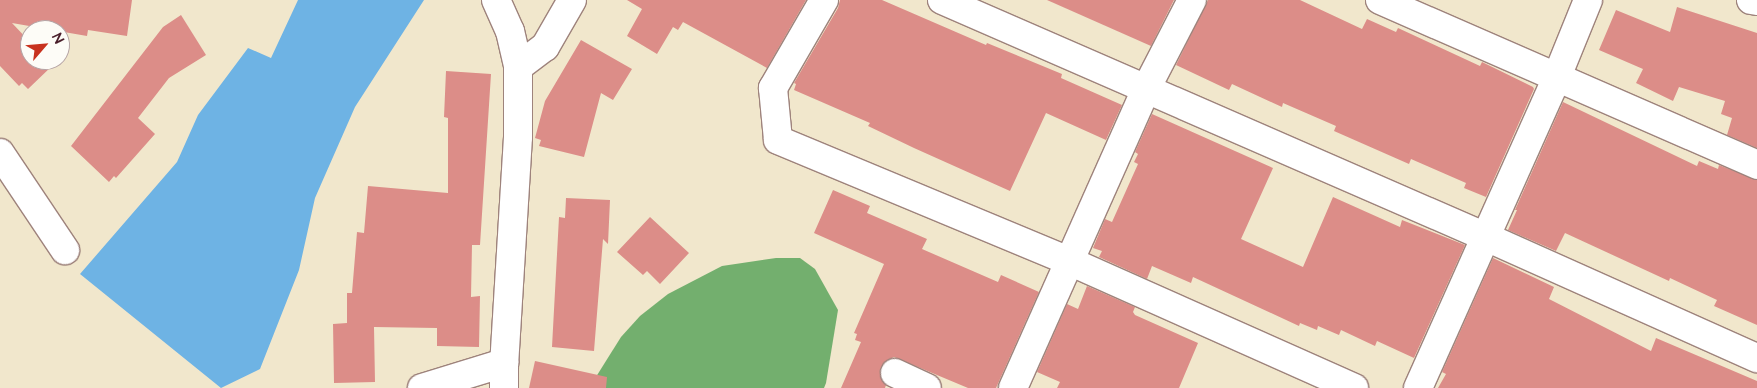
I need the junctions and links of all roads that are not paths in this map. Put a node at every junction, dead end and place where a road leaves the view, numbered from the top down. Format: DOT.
graph roads {
  1 [pos="496,0"];
  2 [pos="572,0"];
  3 [pos="824,0"];
  4 [pos="942,0"];
  5 [pos="1192,0"];
  6 [pos="1380,0"];
  7 [pos="1588,0"];
  8 [pos="1750,0"];
  9 [pos="1757,0"];
  10 [pos="518,67"];
  11 [pos="1556,79"];
  12 [pos="1146,89"];
  13 [pos="0,153"];
  14 [pos="1757,165"];
  15 [pos="1486,237"];
  16 [pos="66,250"];
  17 [pos="1069,261"];
  18 [pos="1757,358"];
  19 [pos="895,373"];
  20 [pos="504,376"];
  21 [pos="422,388"];
  22 [pos="927,388"];
  23 [pos="1014,388"];
  24 [pos="1354,388"];
  25 [pos="1418,388"];
  1 -- 10 [label="street"];
  2 -- 10 [label="street"];
  3 -- 17 [label="street"];
  4 -- 12 [label="street"];
  5 -- 12 [label="street"];
  6 -- 11 [label="street"];
  7 -- 11 [label="street"];
  8 -- 9 [label="street"];
  10 -- 20 [label="street"];
  11 -- 14 [label="street"];
  11 -- 15 [label="street"];
  12 -- 15 [label="street"];
  12 -- 17 [label="street"];
  13 -- 16 [label="street"];
  15 -- 18 [label="street"];
  15 -- 25 [label="street"];
  17 -- 23 [label="street"];
  17 -- 24 [label="street"];
  19 -- 22 [label="street"];
  20 -- 21 [label="street"];
}
